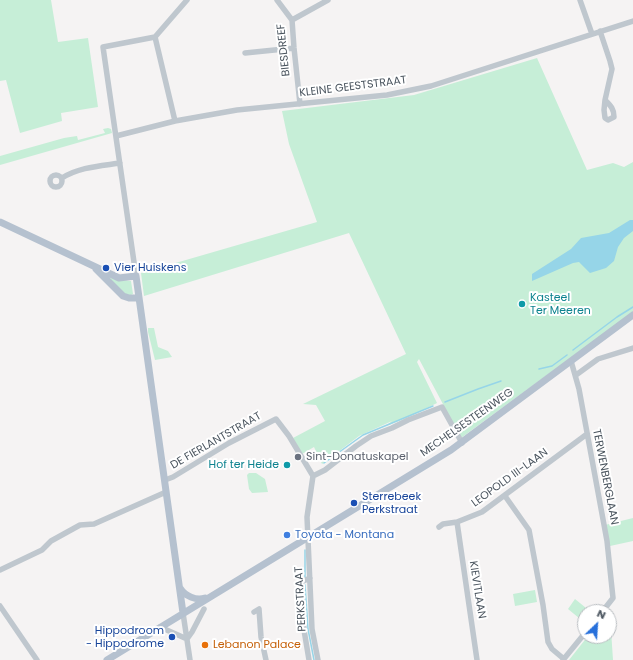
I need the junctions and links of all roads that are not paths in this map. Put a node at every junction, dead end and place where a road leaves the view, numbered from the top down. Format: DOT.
graph roads {
  1 [pos="187,0"];
  2 [pos="277,0"];
  3 [pos="328,0"];
  4 [pos="580,0"];
  5 [pos="292,20"];
  6 [pos="633,21"];
  7 [pos="600,31"];
  8 [pos="592,34"];
  9 [pos="155,37"];
  10 [pos="294,48"];
  11 [pos="245,53"];
  12 [pos="605,100"];
  13 [pos="300,104"];
  14 [pos="174,121"];
  15 [pos="116,136"];
  16 [pos="120,163"];
  17 [pos="62,178"];
  18 [pos="0,222"];
  19 [pos="94,267"];
  20 [pos="136,276"];
  21 [pos="139,298"];
  22 [pos="633,315"];
  23 [pos="633,348"];
  24 [pos="571,361"];
  25 [pos="576,374"];
  26 [pos="587,434"];
  27 [pos="462,443"];
  28 [pos="313,476"];
  29 [pos="165,480"];
  30 [pos="166,492"];
  31 [pos="505,496"];
  32 [pos="457,522"];
  33 [pos="439,527"];
  34 [pos="308,537"];
  35 [pos="0,570"];
  36 [pos="310,578"];
  37 [pos="180,587"];
  38 [pos="211,596"];
  39 [pos="608,604"];
  40 [pos="0,606"];
  41 [pos="204,609"];
  42 [pos="254,612"];
  43 [pos="183,613"];
  44 [pos="160,627"];
  45 [pos="187,639"];
  46 [pos="577,642"];
  47 [pos="563,659"];
  48 [pos="37,660"];
  49 [pos="107,660"];
  50 [pos="190,660"];
  51 [pos="266,660"];
  52 [pos="309,660"];
  53 [pos="318,660"];
  54 [pos="477,660"];
  1 -- 9 [label="street"];
  2 -- 5 [label="street, BIESDREEF"];
  3 -- 5 [label="street"];
  4 -- 8 [label="street"];
  5 -- 10 [label="street, BIESDREEF"];
  6 -- 7 [label="street, KLEINE GEESTSTRAAT"];
  7 -- 8 [label="street, KLEINE GEESTSTRAAT"];
  7 -- 12 [label="street"];
  8 -- 13 [label="street, KLEINE GEESTSTRAAT"];
  9 -- 14 [label="street"];
  9 -- 15 [label="street"];
  10 -- 11 [label="street"];
  10 -- 13 [label="street, BIESDREEF"];
  13 -- 14 [label="street, KLEINE GEESTSTRAAT"];
  14 -- 15 [label="street, KLEINE GEESTSTRAAT"];
  15 -- 16 [label="street"];
  16 -- 17 [label="street"];
  16 -- 20 [label="street"];
  18 -- 19 [label="main road"];
  19 -- 20 [label="main road"];
  19 -- 21 [label="main road"];
  20 -- 21 [label="main road"];
  21 -- 29 [label="main road"];
  22 -- 24 [label="main road, MECHELSESTEENWEG"];
  23 -- 25 [label="street"];
  24 -- 25 [label="street, TERWENBERGLAAN"];
  24 -- 27 [label="main road, MECHELSESTEENWEG"];
  25 -- 26 [label="street, TERWENBERGLAAN"];
  26 -- 31 [label="street, LEOPOLD III-LAAN"];
  26 -- 39 [label="street, TERWENBERGLAAN"];
  27 -- 28 [label="street"];
  27 -- 34 [label="main road, MECHELSESTEENWEG"];
  28 -- 29 [label="street, DE FIERLANTSTRAAT"];
  28 -- 34 [label="street, PERKSTRAAT"];
  29 -- 30 [label="main road"];
  30 -- 35 [label="street"];
  30 -- 37 [label="main road"];
  31 -- 32 [label="street, LEOPOLD III-LAAN"];
  31 -- 47 [label="street"];
  32 -- 33 [label="street, LEOPOLD III-LAAN"];
  32 -- 54 [label="street, KIEVITLAAN"];
  34 -- 36 [label="street, PERKSTRAAT"];
  34 -- 38 [label="main road, MECHELSESTEENWEG"];
  36 -- 52 [label="street"];
  36 -- 53 [label="street, PERKSTRAAT"];
  37 -- 38 [label="main road"];
  37 -- 43 [label="main road"];
  38 -- 43 [label="main road, MECHELSESTEENWEG"];
  40 -- 48 [label="street"];
  41 -- 45 [label="street"];
  42 -- 51 [label="street"];
  43 -- 44 [label="main road, MECHELSESTEENWEG"];
  43 -- 45 [label="street"];
  44 -- 45 [label="street"];
  44 -- 49 [label="main road, MECHELSESTEENWEG"];
  45 -- 50 [label="street"];
  46 -- 47 [label="street"];
}
